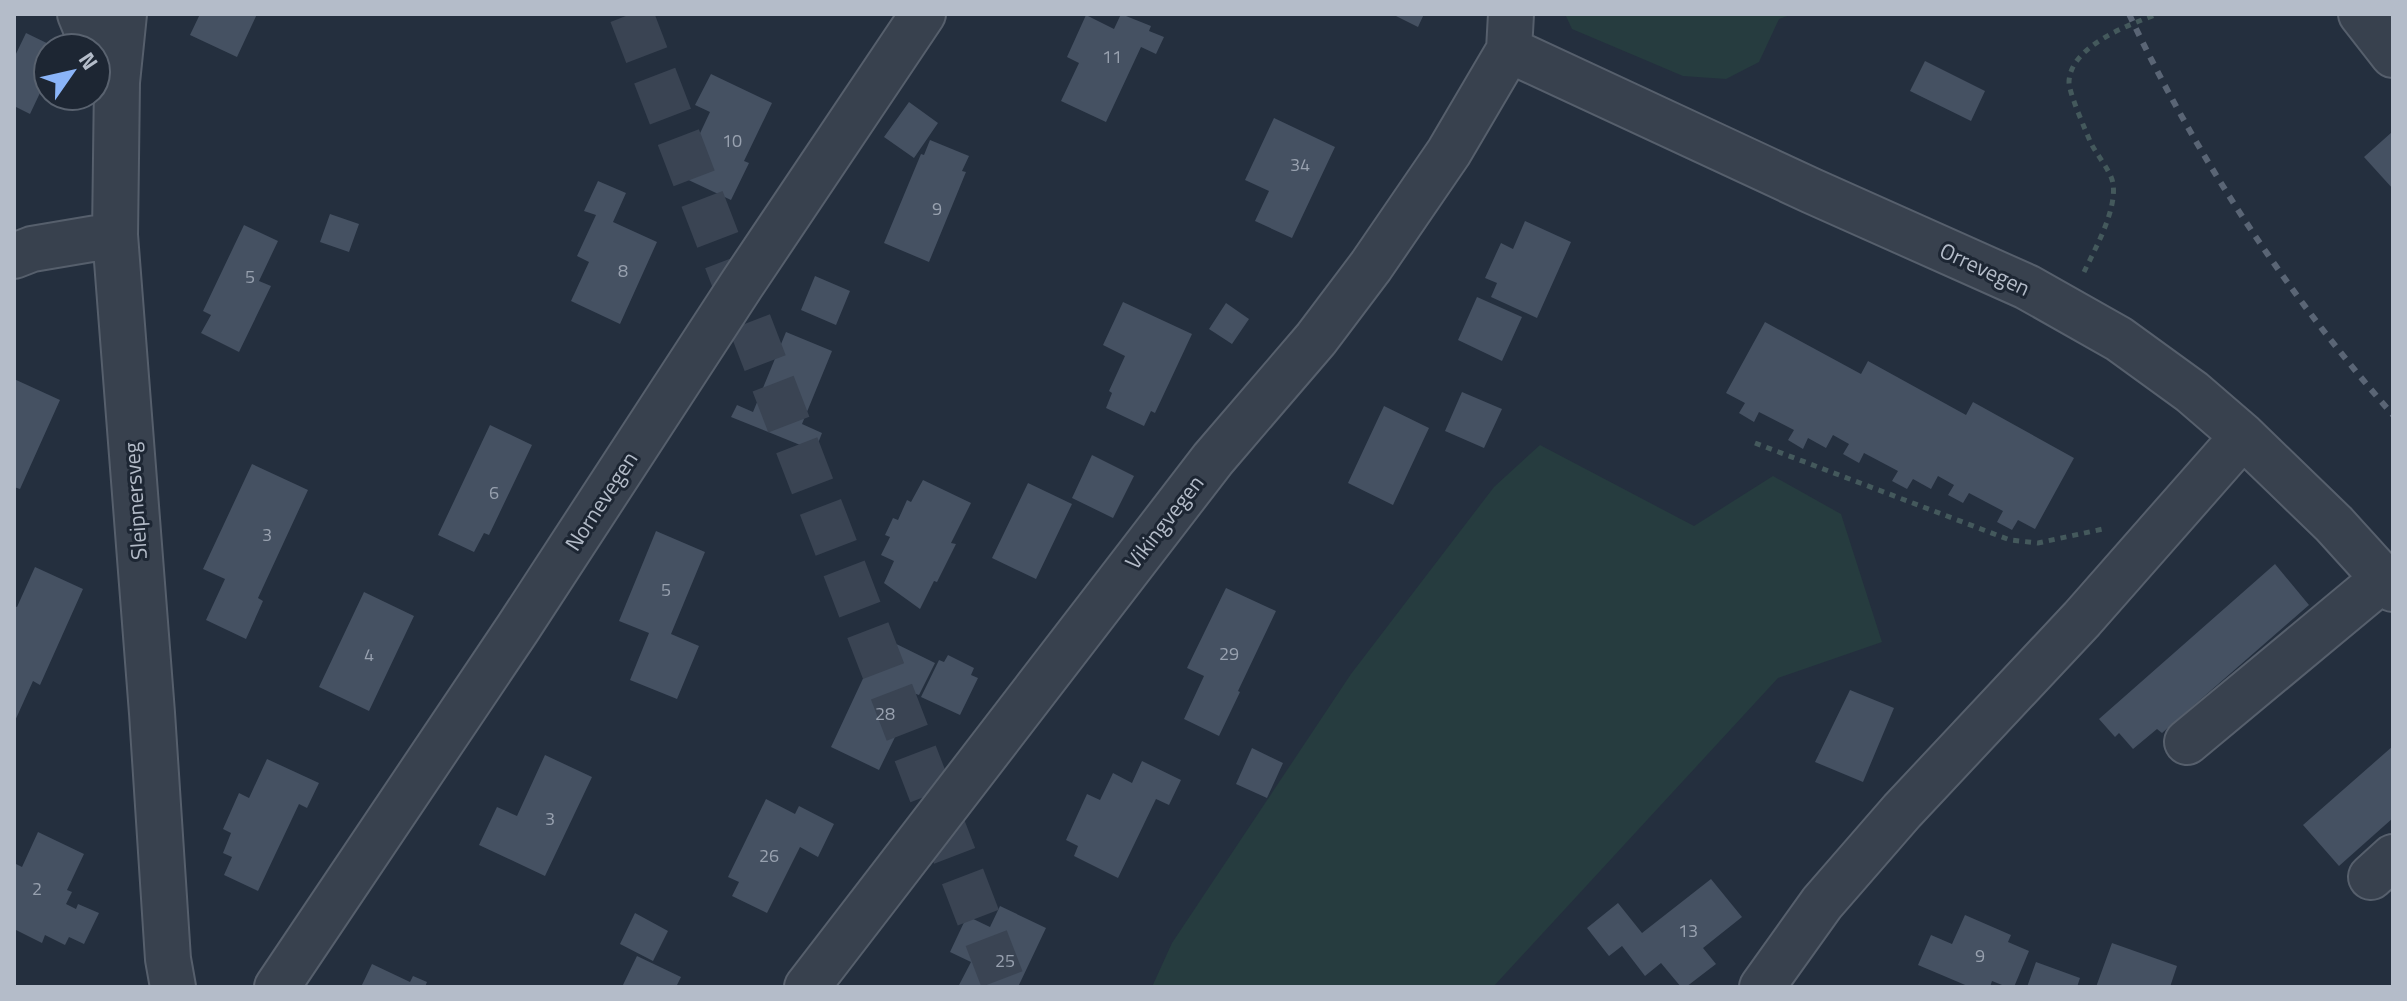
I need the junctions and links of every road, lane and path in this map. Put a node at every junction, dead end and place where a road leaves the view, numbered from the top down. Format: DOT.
graph roads {
  1 [pos="124,14"];
  2 [pos="923,14"];
  3 [pos="2158,14"];
  4 [pos="2361,14"];
  5 [pos="1510,32"];
  6 [pos="112,40"];
  7 [pos="2393,55"];
  8 [pos="106,112"];
  9 [pos="115,235"];
  10 [pos="14,256"];
  11 [pos="2065,308"];
  12 [pos="2243,436"];
  13 [pos="1755,443"];
  14 [pos="2174,514"];
  15 [pos="2388,584"];
  16 [pos="2187,742"];
  17 [pos="173,987"];
  18 [pos="277,987"];
  19 [pos="807,987"];
  20 [pos="1762,987"];
  1 -- 6 [label="street, Sleipnersveg"];
  2 -- 18 [label="street, Nornevegen"];
  3 -- 11 [label="path"];
  4 -- 7 [label="street"];
  5 -- 11 [label="street, Orrevegen"];
  5 -- 19 [label="street, Vikingvegen"];
  8 -- 9 [label="street, Sleipnersveg"];
  9 -- 10 [label="street"];
  9 -- 17 [label="street, Sleipnersveg"];
  11 -- 12 [label="street, Orrevegen"];
  12 -- 14 [label="street"];
  12 -- 15 [label="street, Orrevegen"];
  13 -- 14 [label="path"];
  14 -- 20 [label="street"];
  15 -- 16 [label="street"];
}
